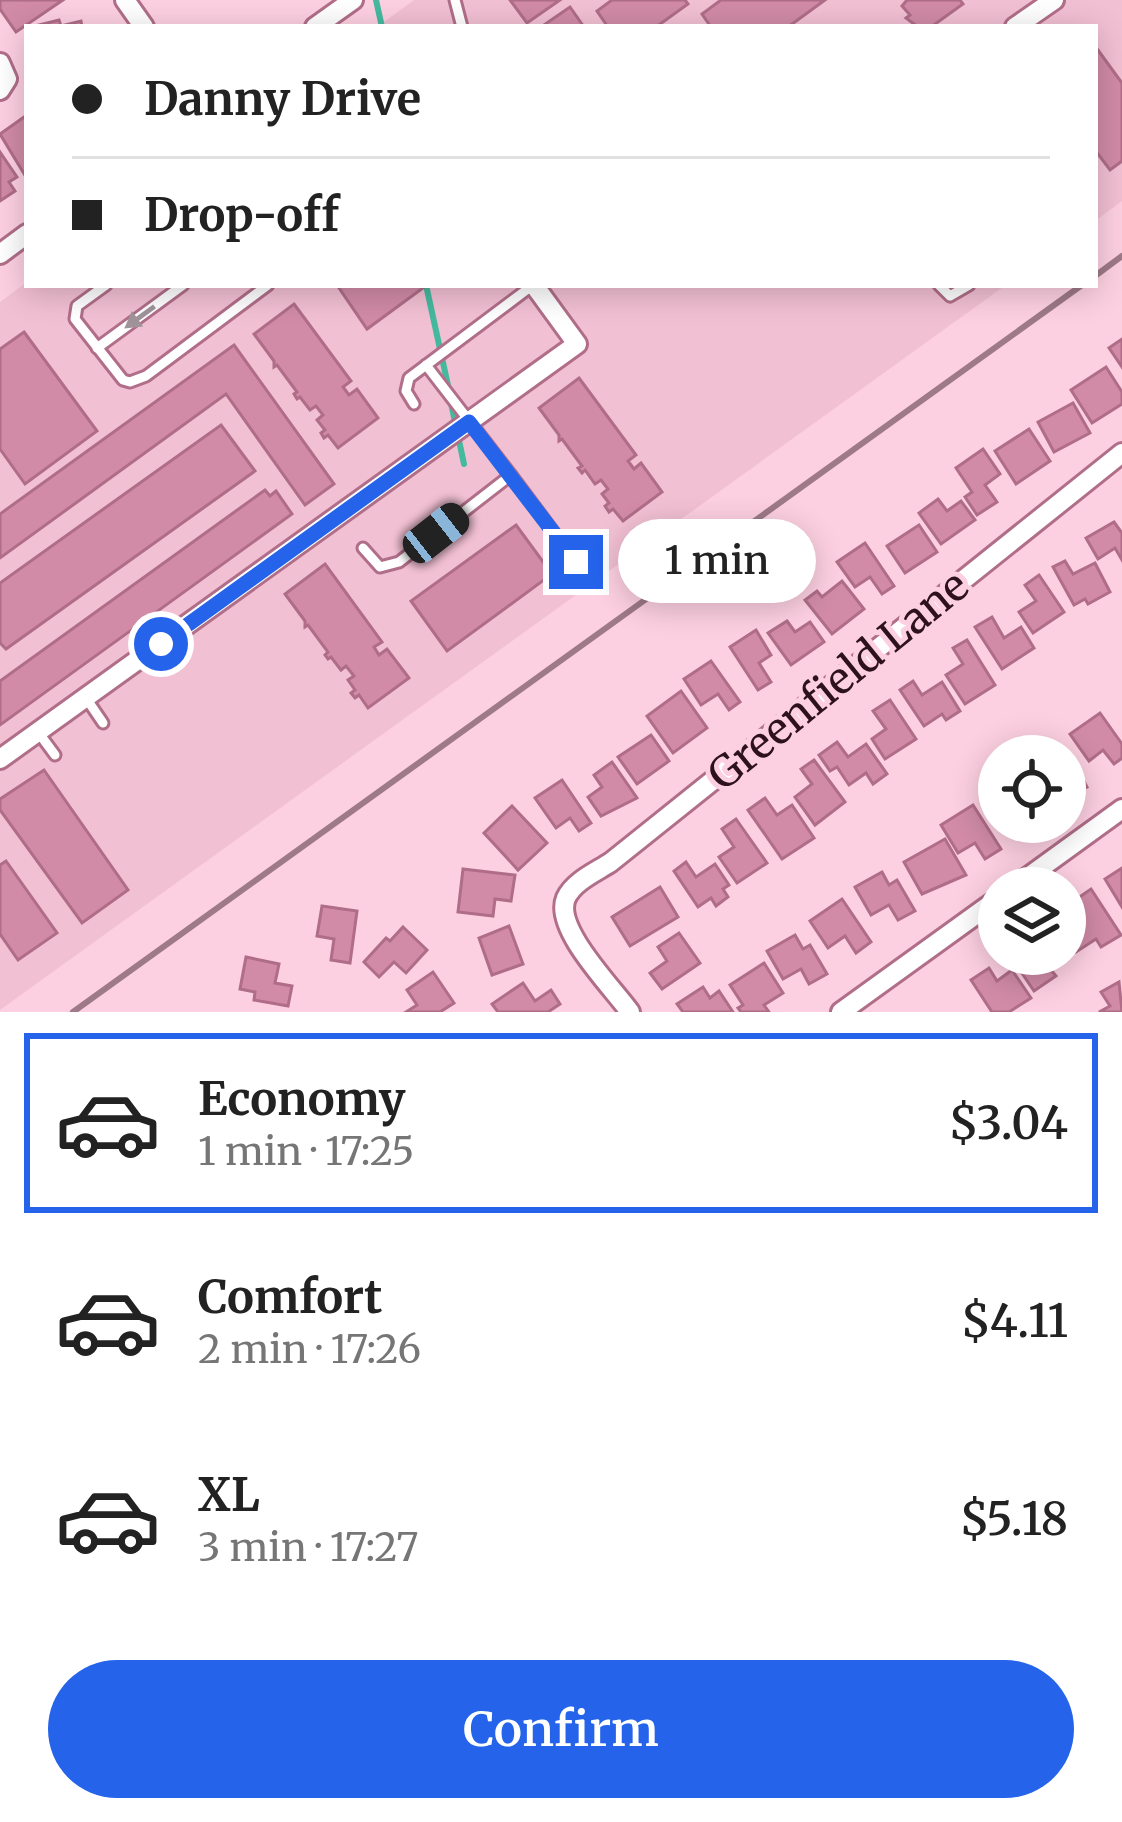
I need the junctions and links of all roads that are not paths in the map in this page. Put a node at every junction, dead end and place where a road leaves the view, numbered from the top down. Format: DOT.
graph roads {
  1 [pos="352,0"];
  2 [pos="1054,0"];
  3 [pos="319,24"];
  4 [pos="1020,24"];
  5 [pos="0,63"];
  6 [pos="0,90"];
  7 [pos="102,288"];
  8 [pos="179,288"];
  9 [pos="263,288"];
  10 [pos="529,288"];
  11 [pos="535,288"];
  12 [pos="97,348"];
  13 [pos="426,365"];
  14 [pos="414,404"];
  15 [pos="469,422"];
  16 [pos="1122,453"];
  17 [pos="511,475"];
  18 [pos="363,548"];
  19 [pos="576,562"];
  20 [pos="86,698"];
  21 [pos="103,722"];
  22 [pos="38,732"];
  23 [pos="55,755"];
  24 [pos="0,759"];
  25 [pos="1122,809"];
  26 [pos="1042,867"];
  27 [pos="978,913"];
  28 [pos="630,1012"];
  29 [pos="841,1012"];
  1 -- 3 [label="street"];
  2 -- 4 [label="street"];
  5 -- 6 [label="street"];
  7 -- 12 [label="lane"];
  8 -- 12 [label="lane, one-way"];
  9 -- 12 [label="lane"];
  10 -- 13 [label="lane"];
  11 -- 15 [label="street"];
  13 -- 14 [label="lane"];
  13 -- 15 [label="lane"];
  15 -- 17 [label="lane"];
  15 -- 20 [label="street"];
  16 -- 28 [label="street, Greenfield Lane"];
  17 -- 18 [label="lane"];
  17 -- 19 [label="lane"];
  20 -- 21 [label="lane"];
  20 -- 22 [label="street"];
  22 -- 23 [label="lane"];
  22 -- 24 [label="street"];
  25 -- 26 [label="street"];
  27 -- 29 [label="street"];
}
